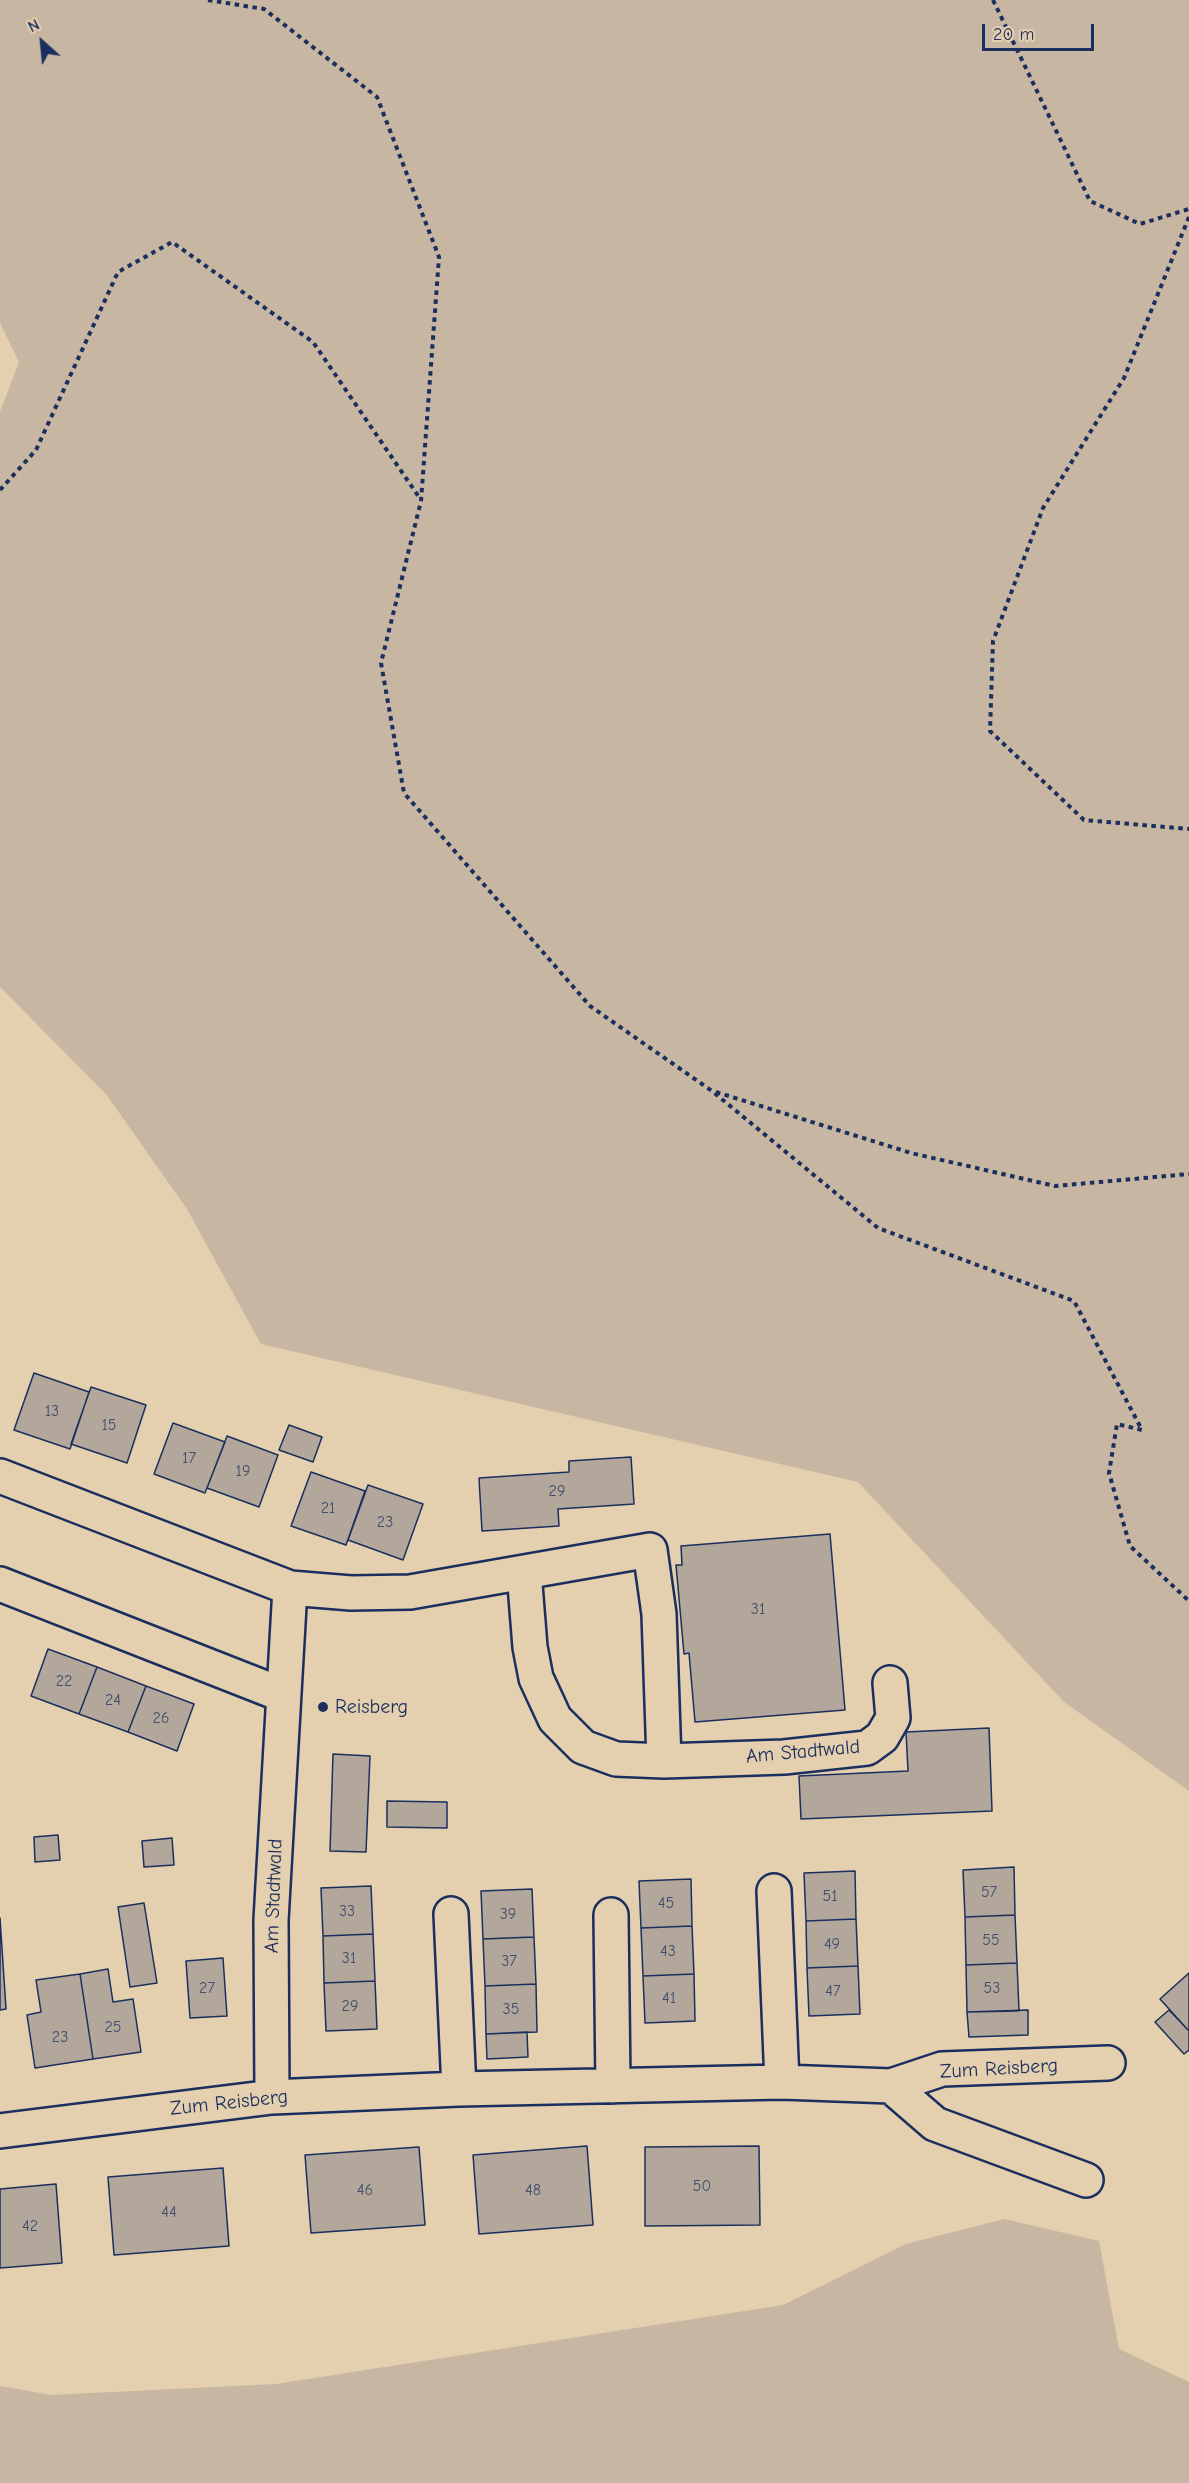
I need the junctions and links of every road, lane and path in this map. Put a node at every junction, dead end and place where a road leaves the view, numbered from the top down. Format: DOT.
graph roads {
  1 [pos="208,0"];
  2 [pos="993,0"];
  3 [pos="1189,209"];
  4 [pos="1189,217"];
  5 [pos="0,490"];
  6 [pos="421,501"];
  7 [pos="1189,829"];
  8 [pos="712,1091"];
  9 [pos="1189,1174"];
  10 [pos="0,1476"];
  11 [pos="524,1572"];
  12 [pos="0,1584"];
  13 [pos="290,1588"];
  14 [pos="1189,1601"];
  15 [pos="890,1683"];
  16 [pos="283,1695"];
  17 [pos="664,1761"];
  18 [pos="774,1891"];
  19 [pos="452,1914"];
  20 [pos="611,1915"];
  21 [pos="1108,2063"];
  22 [pos="782,2082"];
  23 [pos="613,2086"];
  24 [pos="891,2086"];
  25 [pos="459,2089"];
  26 [pos="272,2097"];
  27 [pos="0,2131"];
  28 [pos="1086,2180"];
  1 -- 6 [label="path"];
  2 -- 3 [label="path"];
  4 -- 7 [label="path"];
  5 -- 6 [label="path"];
  6 -- 8 [label="path"];
  8 -- 9 [label="path"];
  8 -- 14 [label="path"];
  10 -- 13 [label="street"];
  11 -- 13 [label="street"];
  11 -- 17 [label="street, Am Stadtwald"];
  11 -- 17 [label="street"];
  12 -- 16 [label="street"];
  13 -- 16 [label="street, Am Stadtwald"];
  15 -- 17 [label="street, Am Stadtwald"];
  16 -- 26 [label="street, Am Stadtwald"];
  18 -- 22 [label="street"];
  19 -- 25 [label="street"];
  20 -- 23 [label="street"];
  21 -- 24 [label="street, Zum Reisberg"];
  22 -- 23 [label="street, Zum Reisberg"];
  22 -- 24 [label="street, Zum Reisberg"];
  23 -- 25 [label="street, Zum Reisberg"];
  24 -- 28 [label="street"];
  25 -- 26 [label="street, Zum Reisberg"];
  26 -- 27 [label="street, Zum Reisberg"];
}
